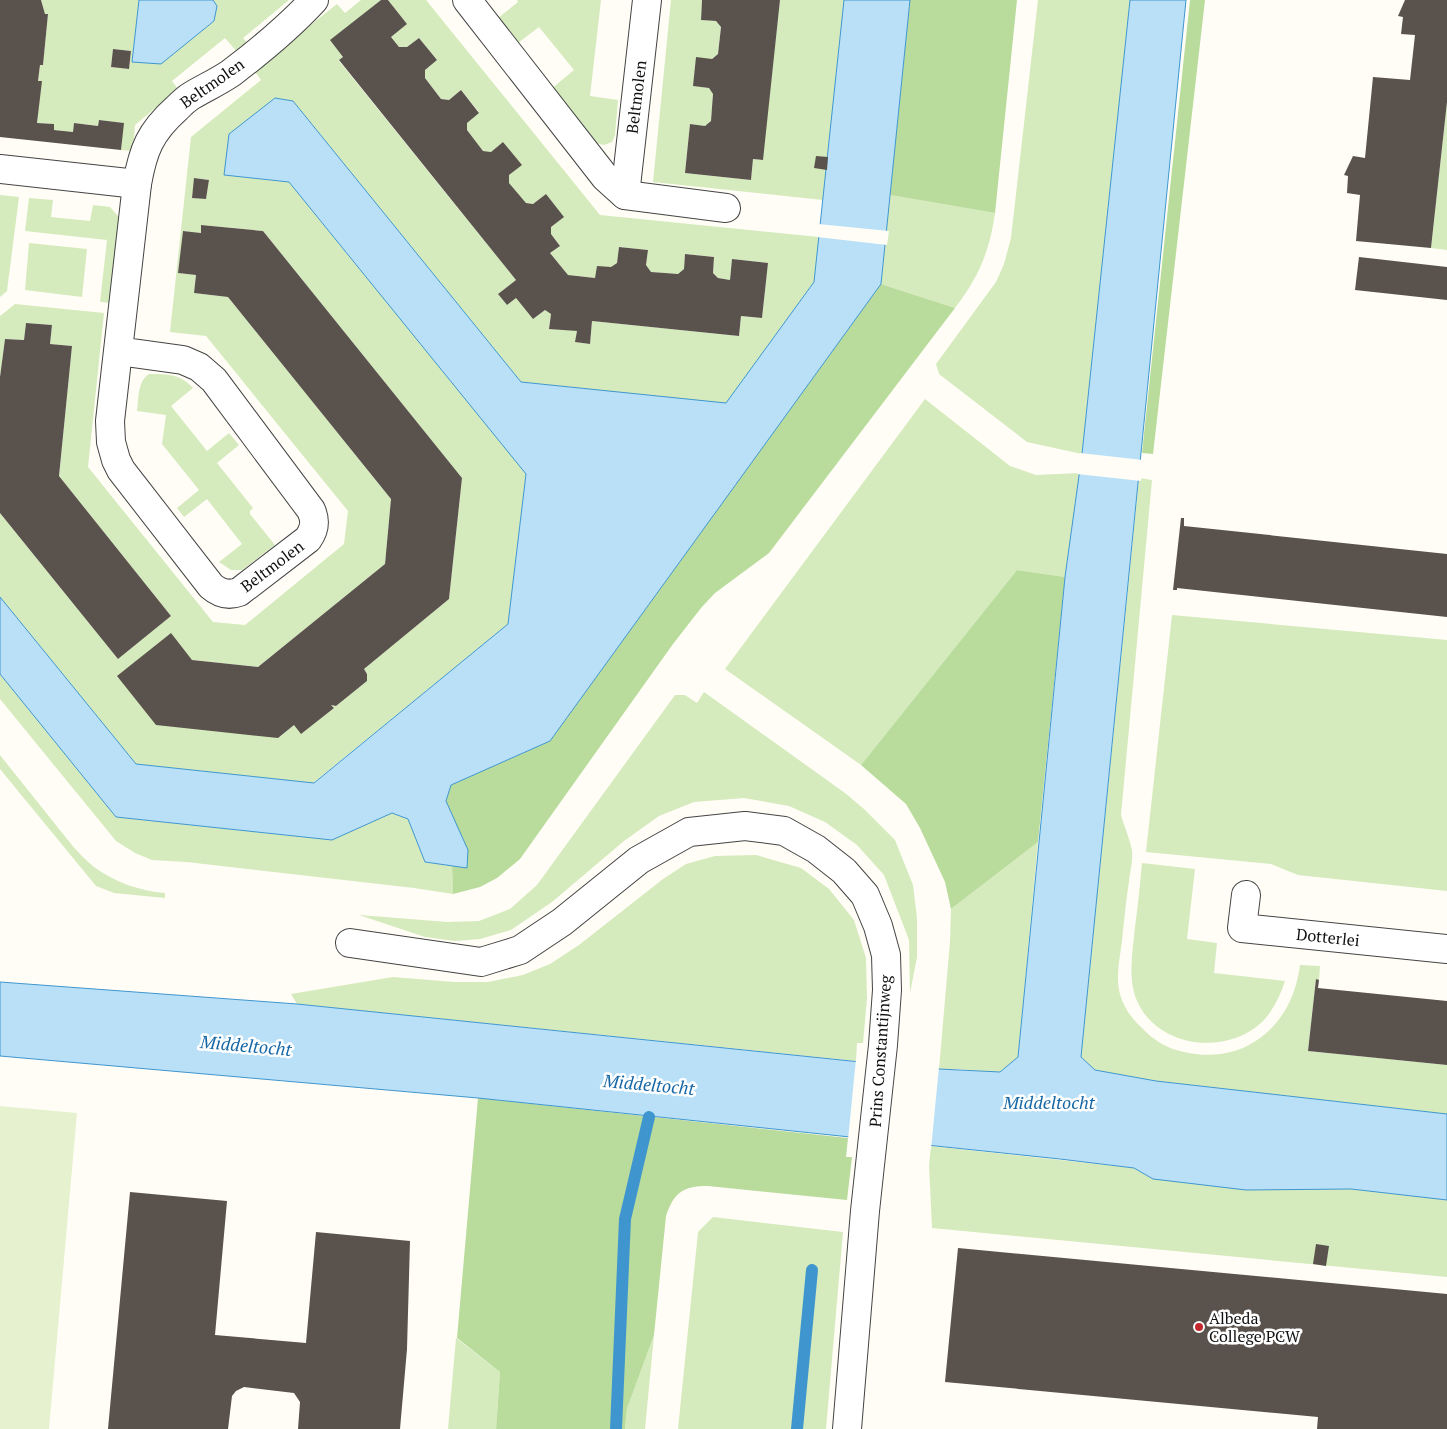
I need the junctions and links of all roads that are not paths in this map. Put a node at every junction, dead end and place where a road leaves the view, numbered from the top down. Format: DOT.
graph roads {
  1 [pos="314,0"];
  2 [pos="467,0"];
  3 [pos="647,0"];
  4 [pos="0,168"];
  5 [pos="137,184"];
  6 [pos="625,195"];
  7 [pos="726,208"];
  8 [pos="118,351"];
  9 [pos="1246,896"];
  10 [pos="350,943"];
  11 [pos="1447,949"];
  12 [pos="847,1429"];
  1 -- 5 [label="street, Beltmolen"];
  2 -- 6 [label="street"];
  3 -- 6 [label="street, Beltmolen"];
  4 -- 5 [label="street"];
  5 -- 8 [label="street, Beltmolen"];
  6 -- 7 [label="street"];
  8 -- 8 [label="street, Beltmolen"];
  9 -- 11 [label="street, Dotterlei"];
  10 -- 12 [label="street, Prins Constantijnweg"];
}
